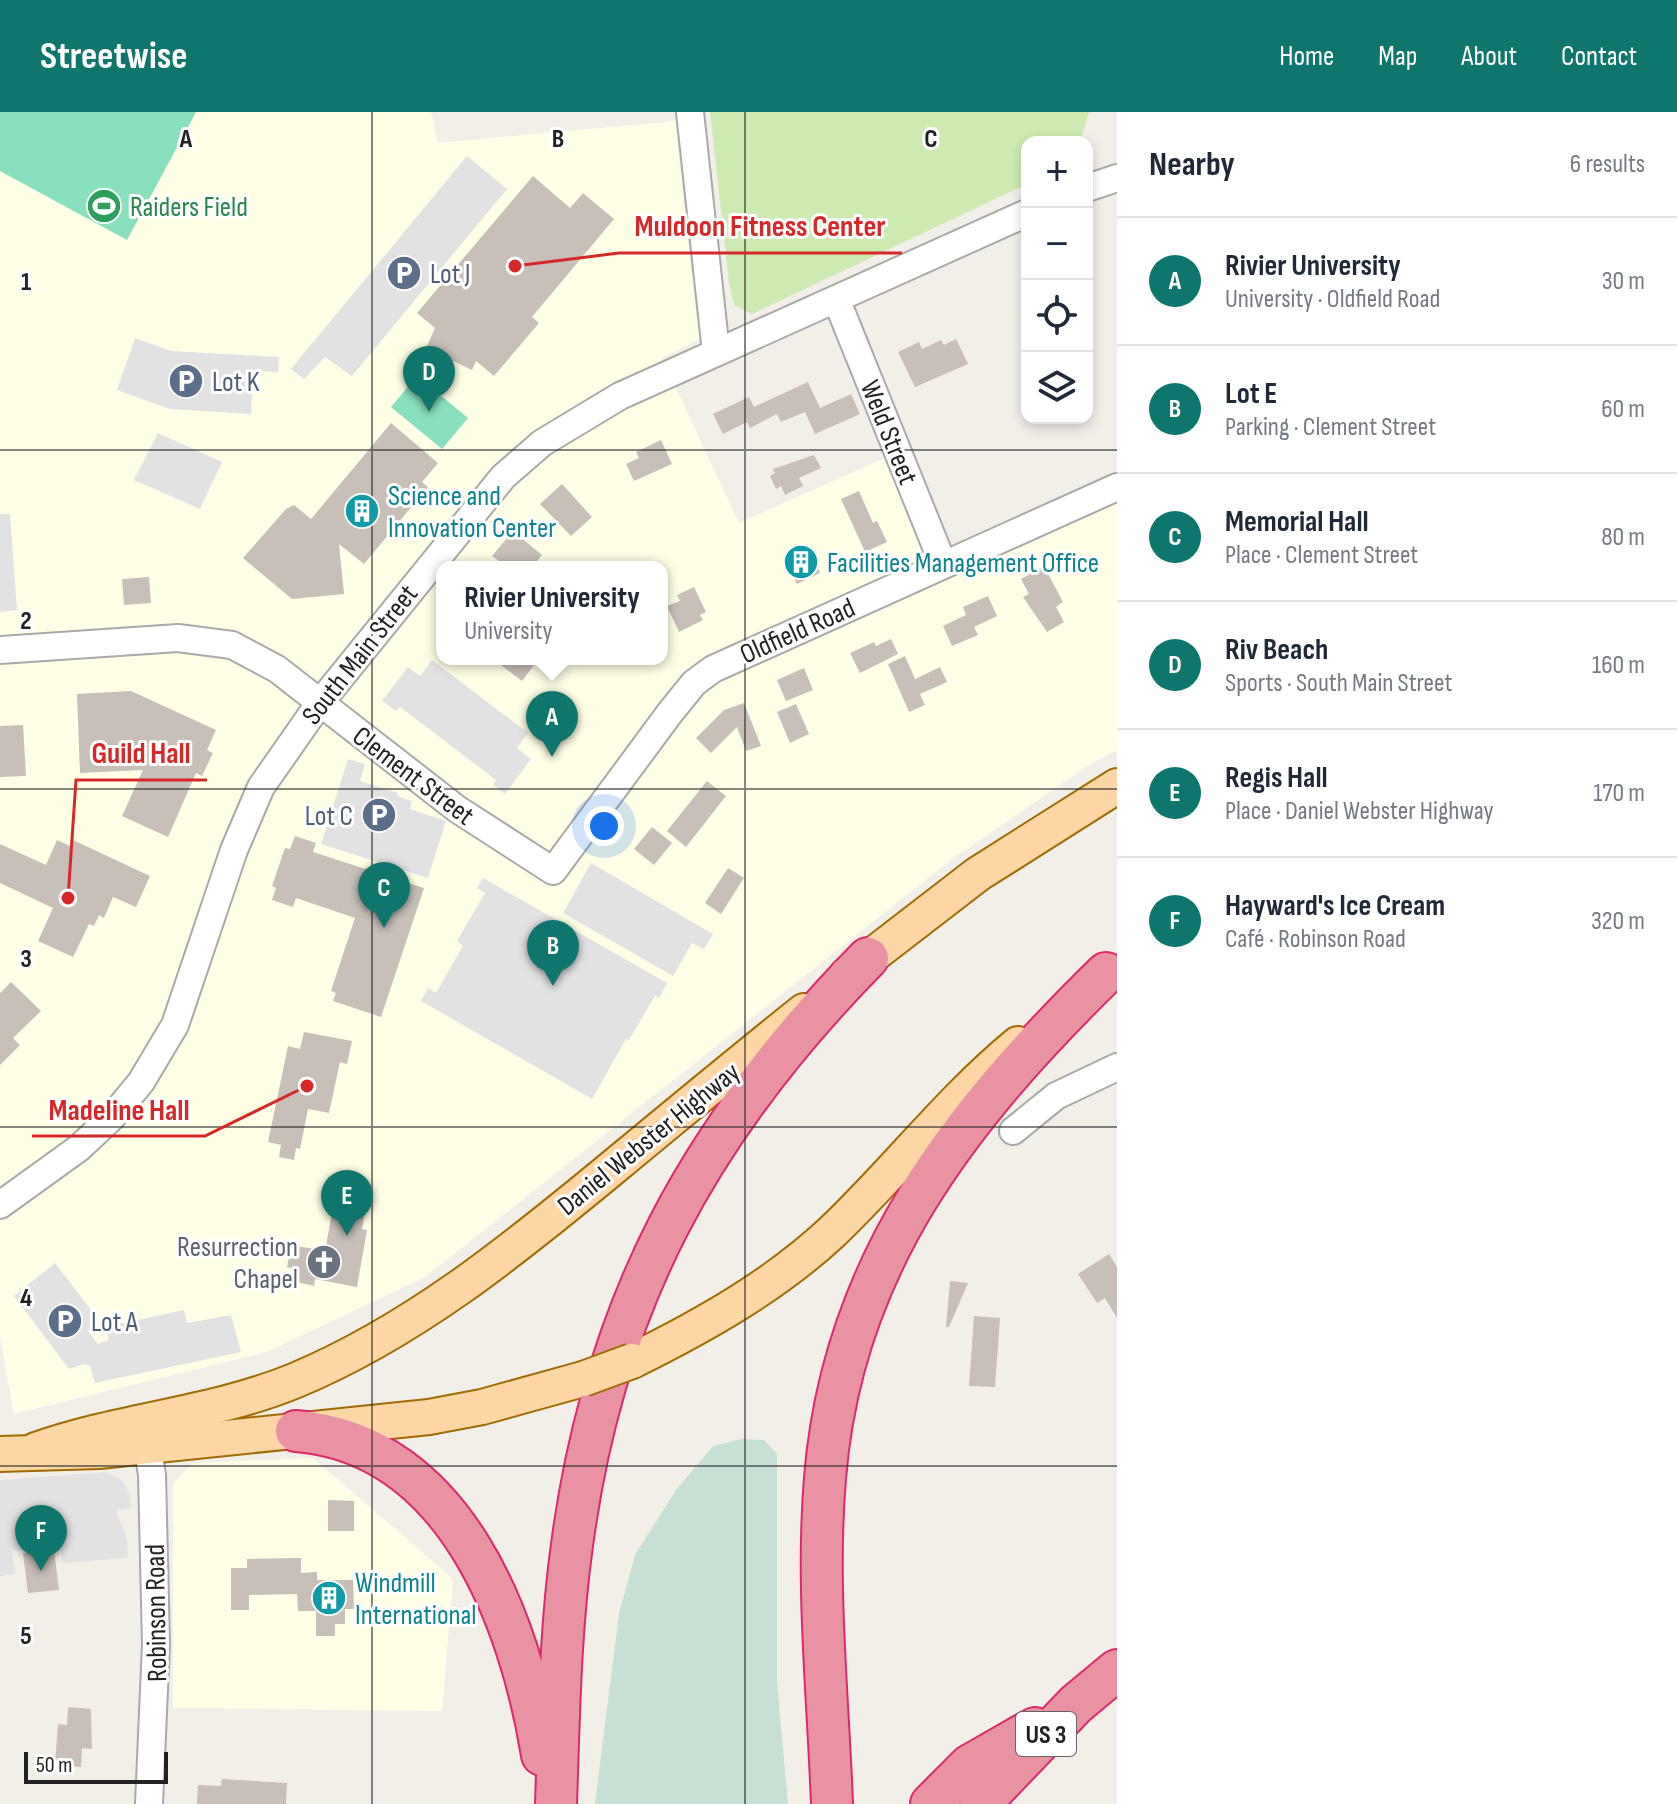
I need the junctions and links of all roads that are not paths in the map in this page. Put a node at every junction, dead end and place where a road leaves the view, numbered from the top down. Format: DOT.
graph roads {
  1 [pos="690,112"];
  2 [pos="1117,178"];
  3 [pos="1093,186"];
  4 [pos="1021,216"];
  5 [pos="837,301"];
  6 [pos="716,352"];
  7 [pos="1117,487"];
  8 [pos="943,564"];
  9 [pos="0,650"];
  10 [pos="319,704"];
  11 [pos="1117,786"];
  12 [pos="553,871"];
  13 [pos="868,958"];
  14 [pos="1111,969"];
  15 [pos="1117,1067"];
  16 [pos="1013,1131"];
  17 [pos="0,1205"];
  18 [pos="296,1431"];
  19 [pos="146,1434"];
  20 [pos="0,1454"];
  21 [pos="1117,1670"];
  22 [pos="1076,1704"];
  23 [pos="149,1804"];
  24 [pos="548,1804"];
  25 [pos="556,1804"];
  26 [pos="832,1804"];
  27 [pos="931,1804"];
  28 [pos="980,1804"];
  1 -- 6 [label="street"];
  2 -- 3 [label="street"];
  4 -- 5 [label="street, South Main Street"];
  5 -- 6 [label="street, South Main Street"];
  5 -- 8 [label="street, Weld Street"];
  6 -- 10 [label="street, South Main Street"];
  7 -- 8 [label="street, Oldfield Road"];
  8 -- 12 [label="street, Oldfield Road"];
  9 -- 10 [label="street, Clement Street"];
  10 -- 12 [label="street, Clement Street"];
  10 -- 17 [label="street, South Main Street"];
  11 -- 13 [label="main road, Daniel Webster Highway"];
  13 -- 19 [label="main road, Daniel Webster Highway"];
  13 -- 25 [label="highway"];
  14 -- 18 [label="main road, bridge"];
  14 -- 26 [label="highway"];
  15 -- 16 [label="street"];
  18 -- 19 [label="main road"];
  18 -- 24 [label="highway"];
  19 -- 20 [label="main road"];
  19 -- 23 [label="street, Robinson Road"];
  21 -- 22 [label="highway, US 3"];
  22 -- 27 [label="highway"];
  22 -- 28 [label="highway, US 3"];
}
